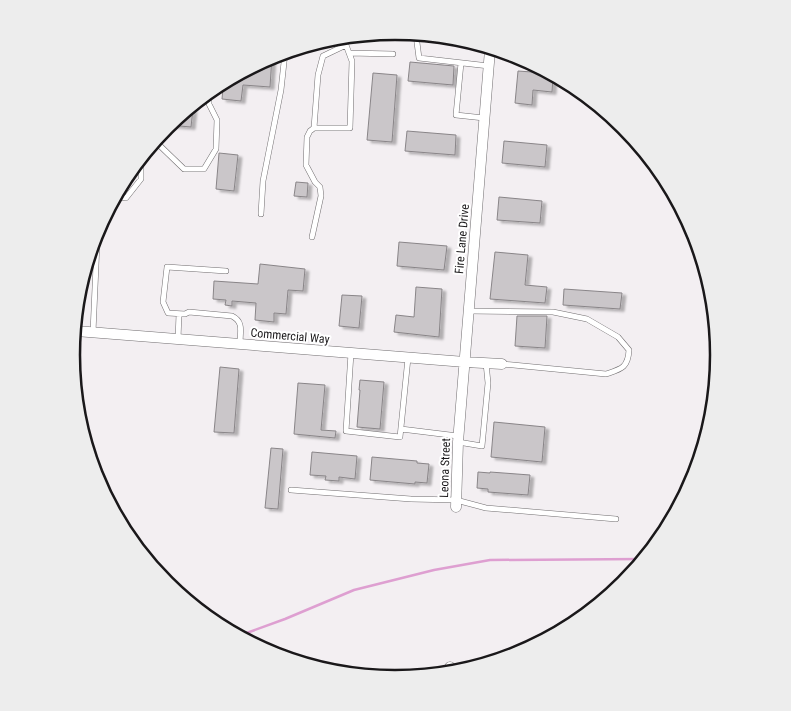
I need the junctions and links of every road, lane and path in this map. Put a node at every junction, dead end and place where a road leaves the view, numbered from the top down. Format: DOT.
graph roads {
  1 [pos="417,41"];
  2 [pos="346,44"];
  3 [pos="343,45"];
  4 [pos="349,53"];
  5 [pos="393,54"];
  6 [pos="490,55"];
  7 [pos="284,61"];
  8 [pos="461,63"];
  9 [pos="489,66"];
  10 [pos="209,101"];
  11 [pos="485,118"];
  12 [pos="314,128"];
  13 [pos="159,145"];
  14 [pos="141,169"];
  15 [pos="122,197"];
  16 [pos="261,214"];
  17 [pos="312,236"];
  18 [pos="96,256"];
  19 [pos="226,271"];
  20 [pos="469,311"];
  21 [pos="179,314"];
  22 [pos="81,331"];
  23 [pos="93,332"];
  24 [pos="178,339"];
  25 [pos="240,344"];
  26 [pos="351,353"];
  27 [pos="408,358"];
  28 [pos="465,362"];
  29 [pos="486,363"];
  30 [pos="502,364"];
  31 [pos="401,428"];
  32 [pos="459,436"];
  33 [pos="292,490"];
  34 [pos="456,504"];
  35 [pos="616,519"];
  1 -- 8 [label="lane"];
  2 -- 4 [label="lane"];
  3 -- 12 [label="lane"];
  4 -- 5 [label="lane"];
  4 -- 12 [label="lane"];
  6 -- 9 [label="street, Fire Lane Drive"];
  7 -- 16 [label="lane"];
  8 -- 9 [label="lane"];
  8 -- 11 [label="lane"];
  9 -- 11 [label="street, Fire Lane Drive"];
  10 -- 13 [label="lane"];
  11 -- 20 [label="street, Fire Lane Drive"];
  12 -- 17 [label="lane"];
  14 -- 15 [label="lane"];
  18 -- 23 [label="lane"];
  19 -- 21 [label="lane"];
  20 -- 28 [label="street, Fire Lane Drive"];
  20 -- 30 [label="lane"];
  21 -- 24 [label="lane"];
  21 -- 25 [label="lane"];
  22 -- 23 [label="street, Commercial Way"];
  23 -- 24 [label="street, Commercial Way"];
  24 -- 25 [label="street, Commercial Way"];
  25 -- 26 [label="street, Commercial Way"];
  26 -- 27 [label="street, Commercial Way"];
  26 -- 31 [label="lane"];
  27 -- 28 [label="street, Commercial Way"];
  27 -- 31 [label="lane"];
  28 -- 29 [label="street, Commercial Way"];
  28 -- 32 [label="street, Fire Lane Drive"];
  29 -- 30 [label="street, Commercial Way"];
  29 -- 32 [label="lane"];
  31 -- 32 [label="lane"];
  32 -- 34 [label="street, Leona Street"];
  33 -- 34 [label="lane"];
  34 -- 35 [label="lane"];
}
